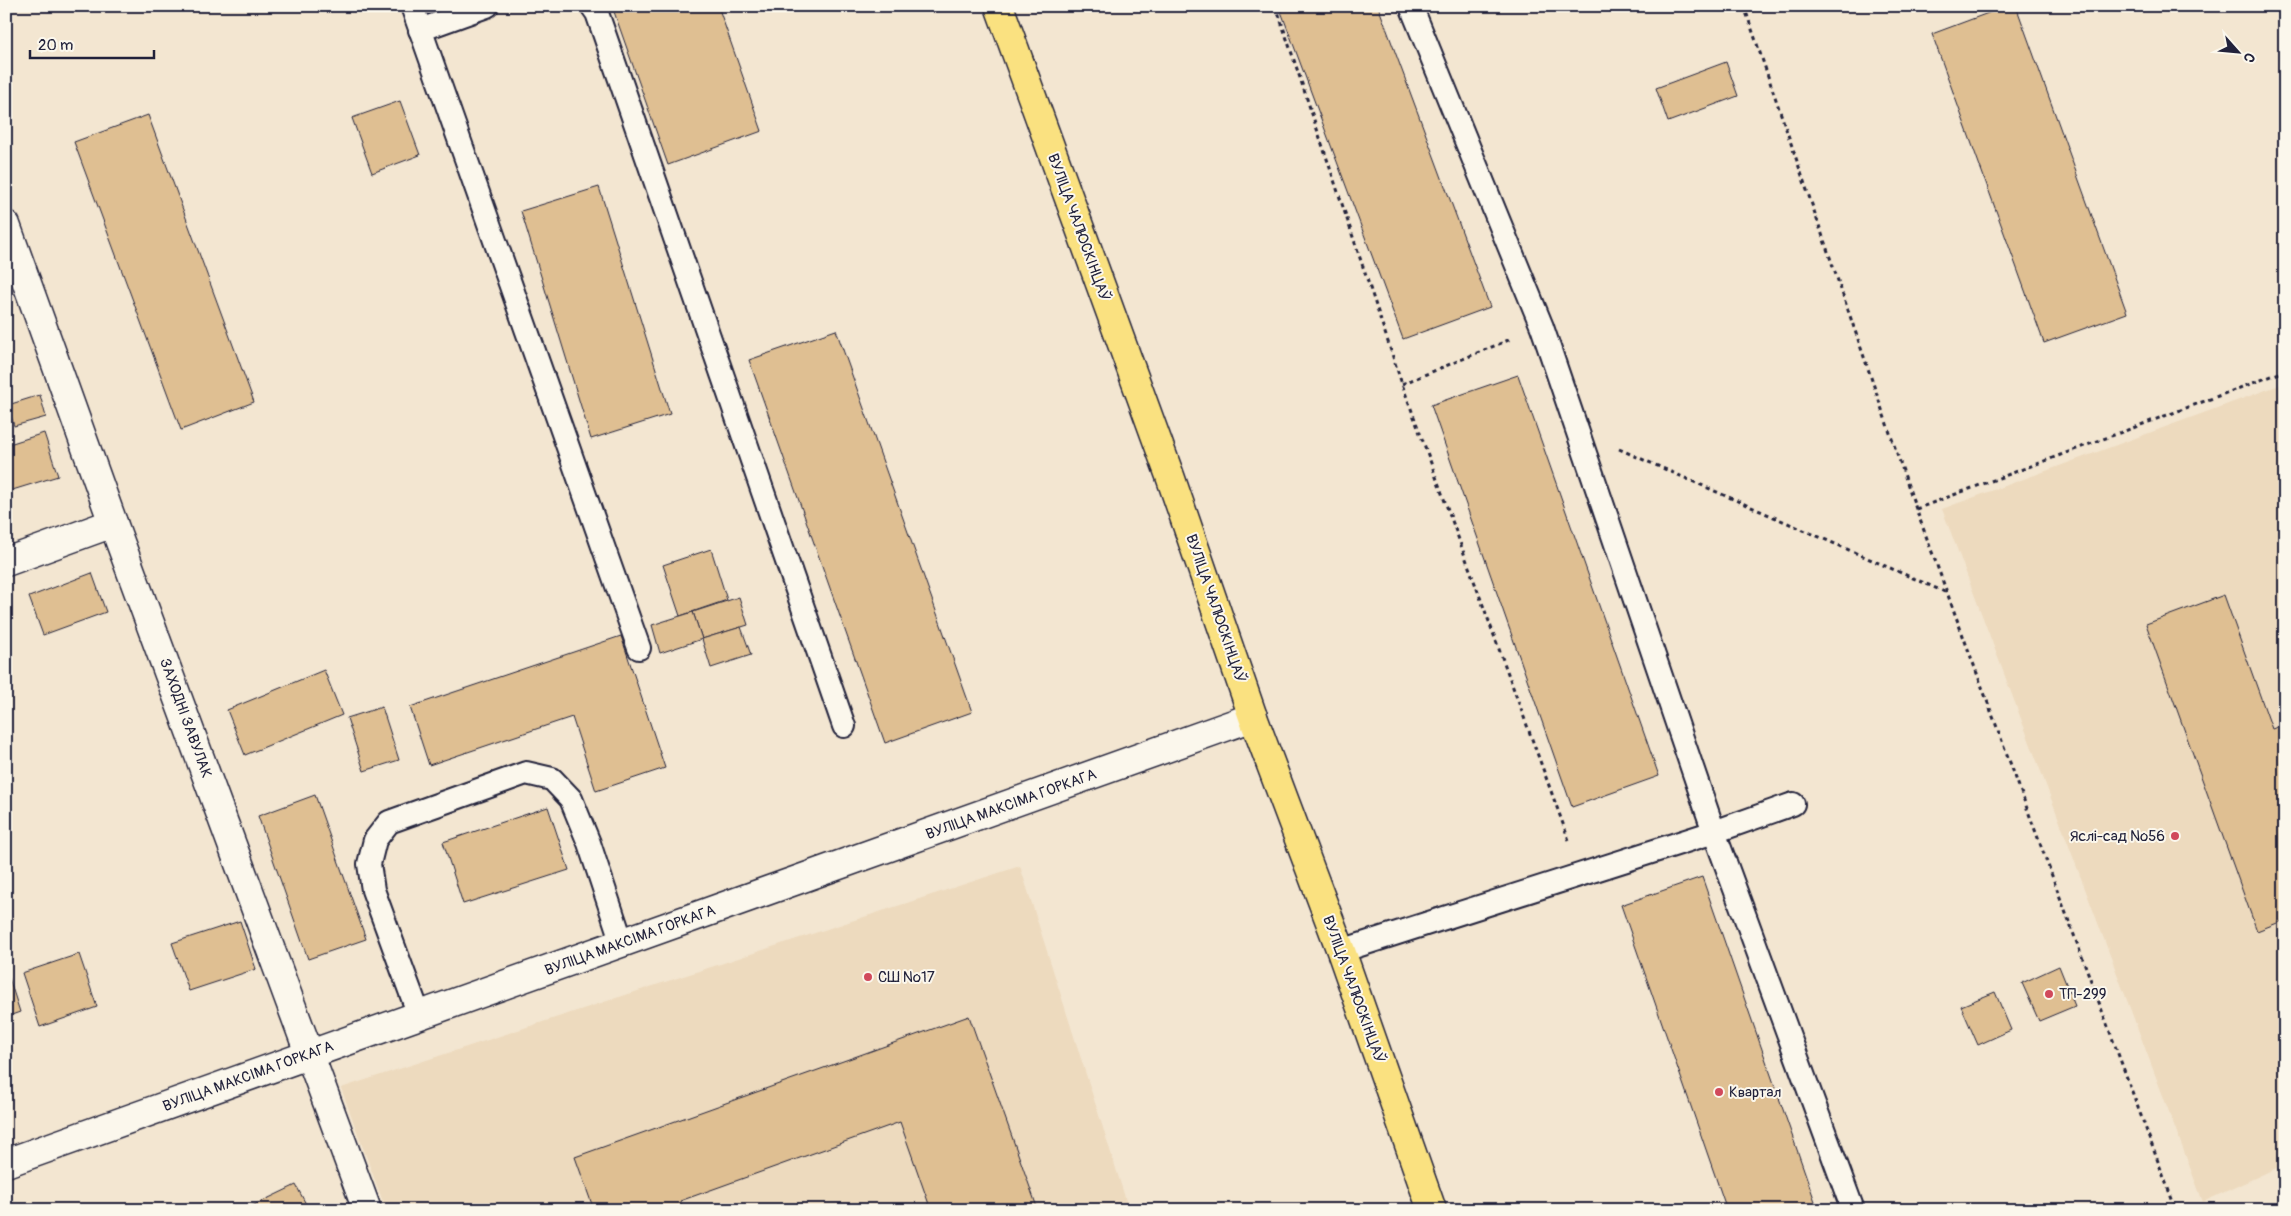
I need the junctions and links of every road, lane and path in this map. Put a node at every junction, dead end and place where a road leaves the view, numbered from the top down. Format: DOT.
graph roads {
  1 [pos="412,6"];
  2 [pos="486,6"];
  3 [pos="592,6"];
  4 [pos="999,6"];
  5 [pos="1276,6"];
  6 [pos="1411,6"];
  7 [pos="1744,6"];
  8 [pos="420,30"];
  9 [pos="6,225"];
  10 [pos="1542,327"];
  11 [pos="2285,371"];
  12 [pos="1402,384"];
  13 [pos="1577,431"];
  14 [pos="1916,509"];
  15 [pos="113,523"];
  16 [pos="6,562"];
  17 [pos="1947,593"];
  18 [pos="639,648"];
  19 [pos="1253,717"];
  20 [pos="844,726"];
  21 [pos="1793,804"];
  22 [pos="1714,832"];
  23 [pos="1582,874"];
  24 [pos="622,943"];
  25 [pos="1341,951"];
  26 [pos="419,1015"];
  27 [pos="311,1054"];
  28 [pos="6,1163"];
  29 [pos="367,1210"];
  30 [pos="1432,1210"];
  31 [pos="1853,1210"];
  32 [pos="2176,1210"];
  33 [pos="2182,1210"];
  34 [pos="2192,1210"];
  1 -- 8 [label="lane"];
  2 -- 8 [label="lane"];
  3 -- 20 [label="lane"];
  4 -- 19 [label="main road, ВУЛІЦА ЧАЛЮСКІНЦАЎ"];
  5 -- 12 [label="path"];
  6 -- 10 [label="lane"];
  7 -- 14 [label="path"];
  8 -- 18 [label="lane"];
  9 -- 15 [label="street, ЗАХОДНІ ЗАВУЛАК"];
  10 -- 12 [label="path"];
  10 -- 13 [label="lane"];
  11 -- 14 [label="path"];
  12 -- 23 [label="path"];
  13 -- 17 [label="path"];
  13 -- 22 [label="lane"];
  14 -- 17 [label="path"];
  15 -- 16 [label="street"];
  15 -- 27 [label="street, ЗАХОДНІ ЗАВУЛАК"];
  17 -- 32 [label="path"];
  19 -- 24 [label="street, ВУЛІЦА МАКСІМА ГОРКАГА"];
  19 -- 25 [label="main road, ВУЛІЦА ЧАЛЮСКІНЦАЎ"];
  21 -- 22 [label="lane"];
  22 -- 23 [label="lane"];
  22 -- 31 [label="lane"];
  23 -- 25 [label="lane"];
  24 -- 26 [label="street, ВУЛІЦА МАКСІМА ГОРКАГА"];
  24 -- 26 [label="lane"];
  25 -- 30 [label="main road, ВУЛІЦА ЧАЛЮСКІНЦАЎ"];
  26 -- 27 [label="street, ВУЛІЦА МАКСІМА ГОРКАГА"];
  27 -- 28 [label="street, ВУЛІЦА МАКСІМА ГОРКАГА"];
  27 -- 29 [label="street, ЗАХОДНІ ЗАВУЛАК"];
  33 -- 34 [label="path"];
}
